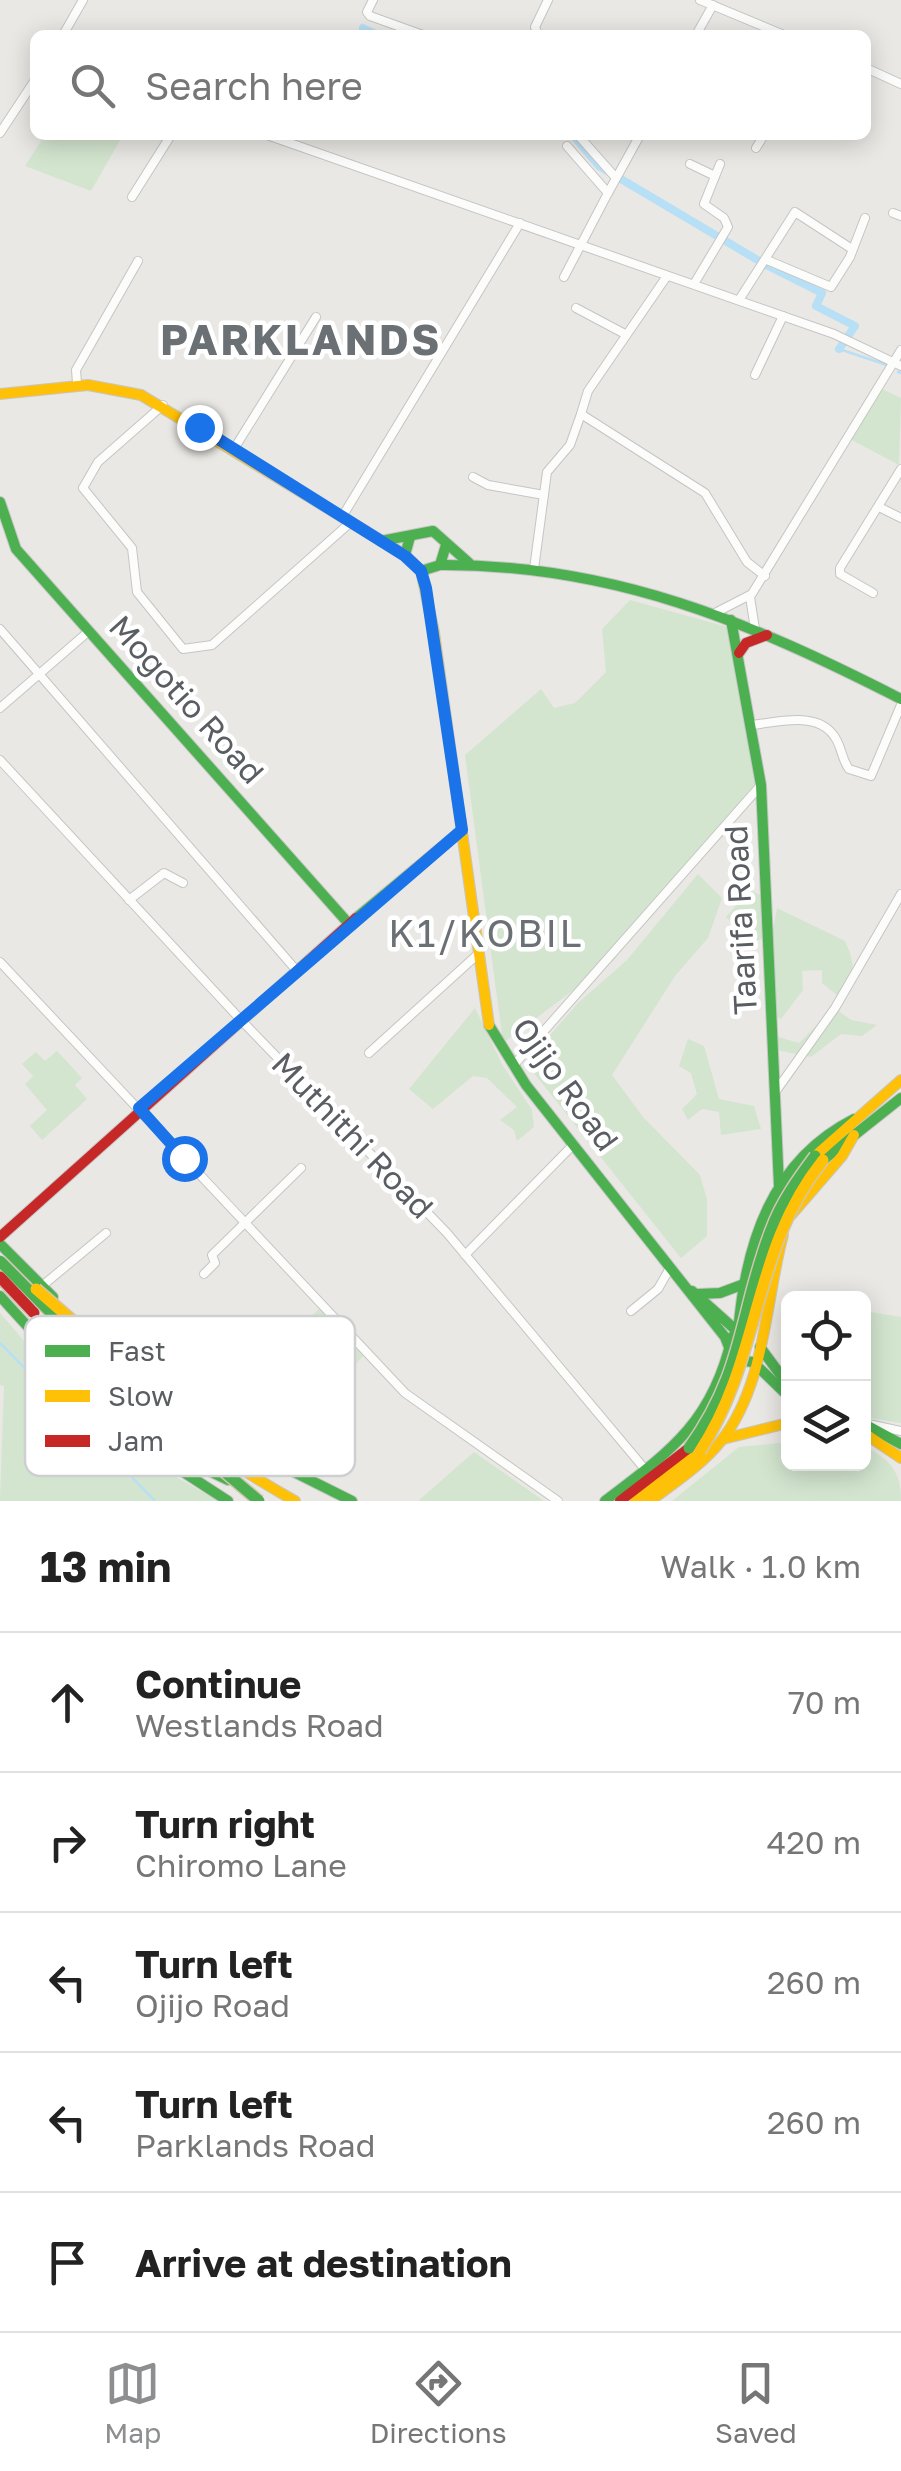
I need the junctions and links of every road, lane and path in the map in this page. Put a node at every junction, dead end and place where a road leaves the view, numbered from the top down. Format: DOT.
graph roads {
  1 [pos="69,0"];
  2 [pos="374,0"];
  3 [pos="548,0"];
  4 [pos="700,0"];
  5 [pos="81,3"];
  6 [pos="713,5"];
  7 [pos="65,30"];
  8 [pos="408,30"];
  9 [pos="535,30"];
  10 [pos="699,30"];
  11 [pos="772,30"];
  12 [pos="871,73"];
  13 [pos="901,84"];
  14 [pos="30,88"];
  15 [pos="2,130"];
  16 [pos="168,140"];
  17 [pos="282,140"];
  18 [pos="582,140"];
  19 [pos="637,140"];
  20 [pos="761,140"];
  21 [pos="567,146"];
  22 [pos="756,148"];
  23 [pos="690,164"];
  24 [pos="720,164"];
  25 [pos="715,176"];
  26 [pos="616,178"];
  27 [pos="608,193"];
  28 [pos="132,196"];
  29 [pos="866,218"];
  30 [pos="520,222"];
  31 [pos="583,245"];
  32 [pos="852,249"];
  33 [pos="767,260"];
  34 [pos="138,261"];
  35 [pos="667,276"];
  36 [pos="564,277"];
  37 [pos="694,284"];
  38 [pos="739,300"];
  39 [pos="576,308"];
  40 [pos="783,316"];
  41 [pos="316,317"];
  42 [pos="625,334"];
  43 [pos="901,350"];
  44 [pos="897,364"];
  45 [pos="756,374"];
  46 [pos="76,383"];
  47 [pos="0,394"];
  48 [pos="163,406"];
  49 [pos="581,414"];
  50 [pos="234,449"];
  51 [pos="901,469"];
  52 [pos="472,476"];
  53 [pos="544,494"];
  54 [pos="0,502"];
  55 [pos="879,507"];
  56 [pos="901,518"];
  57 [pos="346,520"];
  58 [pos="410,537"];
  59 [pos="382,542"];
  60 [pos="446,545"];
  61 [pos="405,556"];
  62 [pos="470,564"];
  63 [pos="432,568"];
  64 [pos="534,568"];
  65 [pos="765,576"];
  66 [pos="873,593"];
  67 [pos="753,595"];
  68 [pos="715,612"];
  69 [pos="731,620"];
  70 [pos="0,629"];
  71 [pos="89,632"];
  72 [pos="761,632"];
  73 [pos="738,654"];
  74 [pos="38,674"];
  75 [pos="901,702"];
  76 [pos="0,708"];
  77 [pos="752,725"];
  78 [pos="0,760"];
  79 [pos="762,786"];
  80 [pos="462,830"];
  81 [pos="183,883"];
  82 [pos="901,894"];
  83 [pos="129,900"];
  84 [pos="349,924"];
  85 [pos="478,955"];
  86 [pos="0,962"];
  87 [pos="296,971"];
  88 [pos="240,1020"];
  89 [pos="369,1052"];
  90 [pos="513,1066"];
  91 [pos="901,1080"];
  92 [pos="776,1091"];
  93 [pos="901,1098"];
  94 [pos="139,1108"];
  95 [pos="857,1118"];
  96 [pos="855,1134"];
  97 [pos="575,1143"];
  98 [pos="779,1148"];
  99 [pos="819,1158"];
  100 [pos="796,1163"];
  101 [pos="301,1168"];
  102 [pos="779,1186"];
  103 [pos="244,1222"];
  104 [pos="106,1233"];
  105 [pos="0,1241"];
  106 [pos="465,1255"];
  107 [pos="0,1257"];
  108 [pos="670,1268"];
  109 [pos="204,1274"];
  110 [pos="0,1277"];
  111 [pos="744,1284"];
  112 [pos="42,1286"];
  113 [pos="692,1291"];
  114 [pos="0,1296"];
  115 [pos="53,1297"];
  116 [pos="631,1311"];
  117 [pos="38,1316"];
  118 [pos="50,1316"];
  119 [pos="66,1316"];
  120 [pos="69,1316"];
  121 [pos="74,1316"];
  122 [pos="333,1316"];
  123 [pos="25,1322"];
  124 [pos="738,1333"];
  125 [pos="355,1339"];
  126 [pos="758,1344"];
  127 [pos="729,1351"];
  128 [pos="753,1362"];
  129 [pos="784,1381"];
  130 [pos="781,1389"];
  131 [pos="781,1424"];
  132 [pos="871,1425"];
  133 [pos="871,1428"];
  134 [pos="901,1431"];
  135 [pos="871,1438"];
  136 [pos="723,1439"];
  137 [pos="901,1444"];
  138 [pos="694,1449"];
  139 [pos="901,1458"];
  140 [pos="649,1474"];
  141 [pos="189,1476"];
  142 [pos="216,1476"];
  143 [pos="218,1476"];
  144 [pos="228,1476"];
  145 [pos="250,1476"];
  146 [pos="300,1476"];
  147 [pos="644,1499"];
  148 [pos="228,1501"];
  149 [pos="246,1501"];
  150 [pos="258,1501"];
  151 [pos="269,1501"];
  152 [pos="295,1501"];
  153 [pos="352,1501"];
  154 [pos="558,1501"];
  155 [pos="606,1501"];
  156 [pos="620,1501"];
  1 -- 5 [label="street"];
  2 -- 8 [label="street"];
  3 -- 9 [label="street"];
  4 -- 6 [label="street"];
  5 -- 7 [label="street"];
  6 -- 10 [label="street"];
  6 -- 11 [label="street"];
  12 -- 13 [label="street"];
  14 -- 15 [label="street"];
  16 -- 28 [label="street"];
  17 -- 30 [label="street"];
  18 -- 26 [label="street"];
  19 -- 26 [label="street"];
  20 -- 22 [label="street"];
  21 -- 27 [label="street"];
  23 -- 25 [label="street"];
  24 -- 25 [label="street"];
  25 -- 37 [label="street"];
  26 -- 27 [label="street"];
  27 -- 31 [label="street"];
  29 -- 32 [label="street"];
  30 -- 31 [label="street"];
  30 -- 57 [label="street"];
  31 -- 35 [label="street"];
  31 -- 36 [label="street"];
  32 -- 33 [label="street"];
  32 -- 33 [label="street"];
  33 -- 38 [label="street"];
  34 -- 46 [label="street"];
  35 -- 37 [label="street"];
  35 -- 42 [label="street"];
  37 -- 38 [label="street"];
  38 -- 40 [label="street"];
  39 -- 42 [label="street"];
  40 -- 44 [label="street"];
  40 -- 45 [label="street"];
  41 -- 50 [label="street"];
  42 -- 49 [label="street"];
  43 -- 44 [label="street"];
  44 -- 65 [label="street"];
  46 -- 47 [label="main road"];
  46 -- 48 [label="main road"];
  48 -- 50 [label="main road"];
  48 -- 57 [label="street"];
  49 -- 53 [label="street"];
  49 -- 65 [label="street"];
  50 -- 57 [label="main road"];
  51 -- 55 [label="street"];
  52 -- 53 [label="street"];
  53 -- 64 [label="street"];
  54 -- 71 [label="main road, Mogotio Road"];
  55 -- 56 [label="street"];
  55 -- 66 [label="street"];
  57 -- 59 [label="main road"];
  58 -- 59 [label="main road"];
  58 -- 60 [label="main road"];
  58 -- 61 [label="main road"];
  59 -- 61 [label="main road"];
  60 -- 62 [label="main road"];
  60 -- 63 [label="main road"];
  61 -- 63 [label="main road"];
  62 -- 63 [label="main road"];
  62 -- 64 [label="main road"];
  63 -- 80 [label="main road, Ojijo Road"];
  64 -- 68 [label="main road"];
  65 -- 67 [label="street"];
  67 -- 68 [label="street"];
  67 -- 72 [label="street"];
  68 -- 69 [label="main road"];
  69 -- 72 [label="main road"];
  69 -- 73 [label="main road, Taarifa Road"];
  70 -- 74 [label="street"];
  71 -- 74 [label="street"];
  71 -- 84 [label="main road, Mogotio Road"];
  72 -- 73 [label="main road"];
  72 -- 75 [label="main road"];
  73 -- 77 [label="main road, Taarifa Road"];
  74 -- 76 [label="street"];
  74 -- 87 [label="street"];
  75 -- 77 [label="street"];
  77 -- 79 [label="main road, Taarifa Road"];
  78 -- 83 [label="street, Muthithi Road"];
  79 -- 90 [label="street"];
  79 -- 92 [label="main road, Taarifa Road"];
  80 -- 84 [label="main road"];
  80 -- 85 [label="main road, Ojijo Road"];
  81 -- 83 [label="street"];
  82 -- 92 [label="street"];
  83 -- 88 [label="street, Muthithi Road"];
  84 -- 87 [label="main road"];
  85 -- 89 [label="street"];
  85 -- 90 [label="main road, Ojijo Road"];
  86 -- 94 [label="street"];
  87 -- 88 [label="main road"];
  88 -- 94 [label="main road"];
  88 -- 106 [label="street, Muthithi Road"];
  90 -- 97 [label="main road, Ojijo Road"];
  91 -- 95 [label="main road"];
  92 -- 98 [label="main road, Taarifa Road"];
  93 -- 96 [label="main road"];
  94 -- 103 [label="street"];
  94 -- 105 [label="main road"];
  95 -- 99 [label="main road"];
  95 -- 100 [label="main road"];
  96 -- 99 [label="main road"];
  96 -- 126 [label="main road"];
  97 -- 106 [label="street"];
  97 -- 108 [label="main road, Ojijo Road"];
  98 -- 100 [label="main road"];
  98 -- 102 [label="main road, Taarifa Road"];
  99 -- 138 [label="main road, bridge"];
  100 -- 102 [label="main road"];
  101 -- 103 [label="street"];
  102 -- 111 [label="main road"];
  103 -- 109 [label="street"];
  103 -- 122 [label="street"];
  104 -- 112 [label="street"];
  105 -- 112 [label="main road"];
  106 -- 140 [label="street, Muthithi Road"];
  107 -- 118 [label="main road, bridge"];
  107 -- 119 [label="main road, bridge"];
  108 -- 113 [label="main road, Ojijo Road"];
  108 -- 116 [label="street"];
  110 -- 117 [label="main road, bridge"];
  111 -- 113 [label="main road"];
  111 -- 124 [label="main road"];
  112 -- 115 [label="main road"];
  113 -- 124 [label="main road"];
  113 -- 127 [label="main road"];
  114 -- 123 [label="main road"];
  115 -- 120 [label="main road"];
  115 -- 121 [label="main road"];
  124 -- 126 [label="main road"];
  124 -- 127 [label="main road"];
  125 -- 154 [label="street"];
  126 -- 128 [label="main road"];
  126 -- 129 [label="main road"];
  127 -- 128 [label="main road"];
  127 -- 140 [label="main road"];
  128 -- 130 [label="main road"];
  128 -- 136 [label="main road"];
  131 -- 136 [label="main road"];
  132 -- 134 [label="street"];
  133 -- 137 [label="main road"];
  135 -- 139 [label="main road"];
  136 -- 147 [label="main road"];
  138 -- 140 [label="main road"];
  138 -- 147 [label="main road"];
  140 -- 155 [label="main road"];
  140 -- 156 [label="main road"];
  141 -- 148 [label="main road"];
  142 -- 149 [label="main road, bridge"];
  143 -- 151 [label="main road"];
  144 -- 150 [label="main road, bridge"];
  145 -- 152 [label="main road"];
  146 -- 153 [label="main road, bridge"];
}
